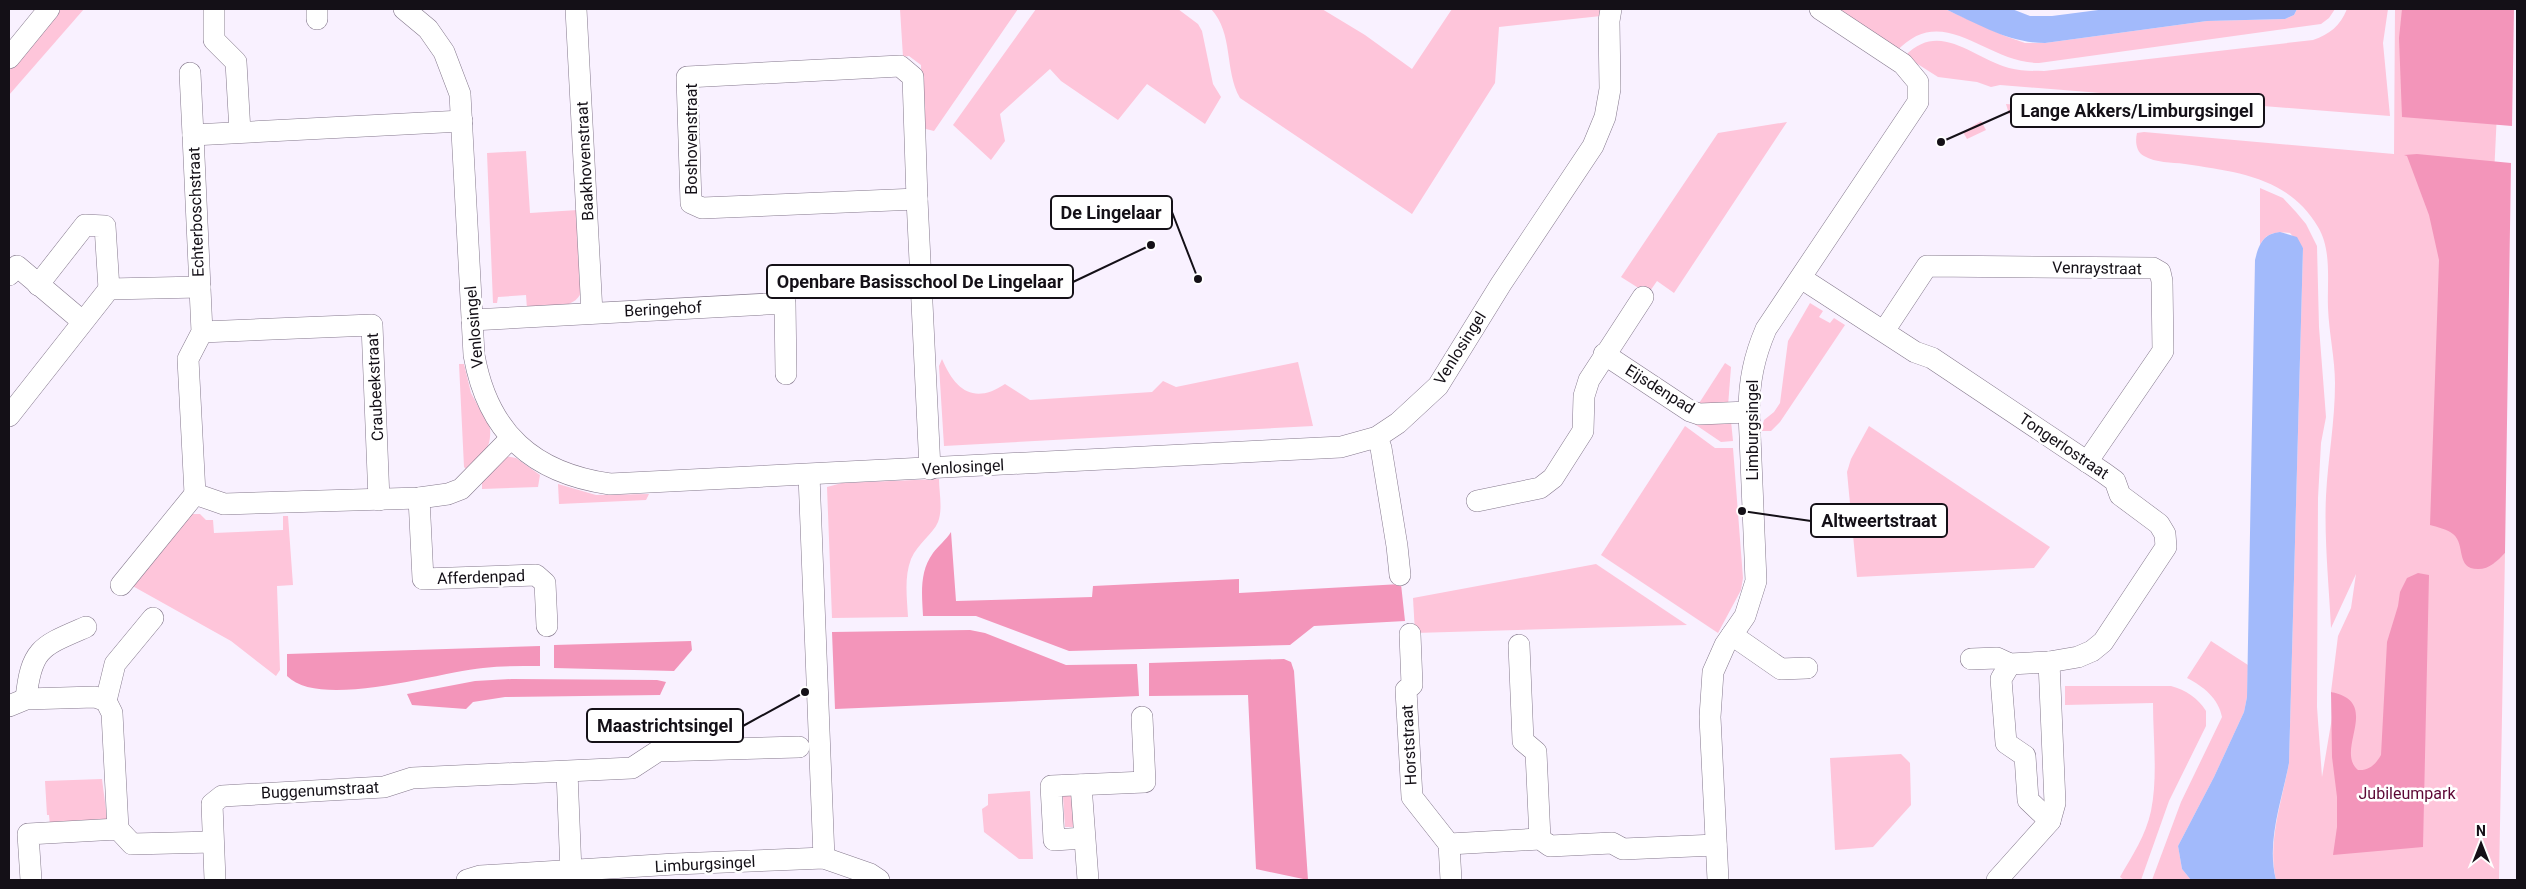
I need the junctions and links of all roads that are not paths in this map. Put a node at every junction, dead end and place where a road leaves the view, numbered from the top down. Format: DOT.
graph roads {
  1 [pos="31,9"];
  2 [pos="50,9"];
  3 [pos="214,9"];
  4 [pos="404,9"];
  5 [pos="576,9"];
  6 [pos="1611,9"];
  7 [pos="1820,9"];
  8 [pos="9,35"];
  9 [pos="9,58"];
  10 [pos="190,72"];
  11 [pos="462,121"];
  12 [pos="240,132"];
  13 [pos="193,135"];
  14 [pos="917,199"];
  15 [pos="9,276"];
  16 [pos="1801,278"];
  17 [pos="38,285"];
  18 [pos="200,287"];
  19 [pos="109,289"];
  20 [pos="1643,297"];
  21 [pos="592,313"];
  22 [pos="82,320"];
  23 [pos="472,320"];
  24 [pos="1884,331"];
  25 [pos="202,332"];
  26 [pos="1604,354"];
  27 [pos="786,374"];
  28 [pos="1749,412"];
  29 [pos="9,416"];
  30 [pos="1377,437"];
  31 [pos="511,438"];
  32 [pos="2087,462"];
  33 [pos="930,468"];
  34 [pos="809,475"];
  35 [pos="195,494"];
  36 [pos="419,498"];
  37 [pos="379,500"];
  38 [pos="1477,500"];
  39 [pos="1400,575"];
  40 [pos="121,585"];
  41 [pos="153,618"];
  42 [pos="547,626"];
  43 [pos="86,627"];
  44 [pos="1410,634"];
  45 [pos="1732,635"];
  46 [pos="1518,645"];
  47 [pos="1971,659"];
  48 [pos="2049,662"];
  49 [pos="2010,664"];
  50 [pos="1806,668"];
  51 [pos="106,701"];
  52 [pos="18,702"];
  53 [pos="1142,717"];
  54 [pos="799,747"];
  55 [pos="567,772"];
  56 [pos="1081,785"];
  57 [pos="2050,821"];
  58 [pos="118,829"];
  59 [pos="1084,838"];
  60 [pos="1540,839"];
  61 [pos="213,842"];
  62 [pos="1449,844"];
  63 [pos="1716,845"];
  64 [pos="824,858"];
  65 [pos="571,872"];
  66 [pos="31,880"];
  67 [pos="215,880"];
  68 [pos="466,880"];
  69 [pos="879,880"];
  70 [pos="1088,880"];
  71 [pos="1451,880"];
  72 [pos="1718,880"];
  73 [pos="1997,880"];
  1 -- 8 [label="street"];
  2 -- 9 [label="street"];
  3 -- 12 [label="street"];
  4 -- 11 [label="street, Venlosingel"];
  5 -- 21 [label="street, Baakhovenstraat"];
  6 -- 30 [label="street, Venlosingel"];
  7 -- 16 [label="street, Limburgsingel"];
  10 -- 13 [label="street"];
  11 -- 12 [label="street, Echterboschstraat"];
  11 -- 23 [label="street, Venlosingel"];
  12 -- 13 [label="street, Echterboschstraat"];
  13 -- 18 [label="street, Echterboschstraat"];
  14 -- 14 [label="street, Boshovenstraat"];
  14 -- 33 [label="street, Boshovenstraat"];
  15 -- 17 [label="street"];
  16 -- 24 [label="street, Tongerlostraat"];
  16 -- 28 [label="street, Limburgsingel"];
  17 -- 19 [label="street"];
  17 -- 22 [label="street"];
  18 -- 19 [label="street"];
  18 -- 25 [label="street, Echterboschstraat"];
  19 -- 22 [label="street"];
  20 -- 26 [label="street"];
  21 -- 23 [label="street, Beringehof"];
  21 -- 27 [label="street, Beringehof"];
  22 -- 29 [label="street"];
  23 -- 31 [label="street, Venlosingel"];
  24 -- 32 [label="street, Tongerlostraat"];
  24 -- 32 [label="street, Venraystraat"];
  25 -- 35 [label="street, Echterboschstraat"];
  25 -- 37 [label="street, Craubeekstraat"];
  26 -- 28 [label="street, Eijsdenpad"];
  26 -- 38 [label="street"];
  28 -- 45 [label="street, Limburgsingel"];
  30 -- 33 [label="street, Venlosingel"];
  30 -- 39 [label="street"];
  31 -- 34 [label="street, Venlosingel"];
  31 -- 36 [label="street"];
  32 -- 48 [label="street, Tongerlostraat"];
  33 -- 34 [label="street, Venlosingel"];
  34 -- 64 [label="street"];
  35 -- 37 [label="street"];
  35 -- 40 [label="street"];
  36 -- 37 [label="street"];
  36 -- 42 [label="street, Afferdenpad"];
  41 -- 51 [label="street"];
  43 -- 52 [label="street"];
  44 -- 62 [label="street, Horststraat"];
  45 -- 50 [label="street"];
  45 -- 63 [label="street, Limburgsingel"];
  46 -- 60 [label="street"];
  47 -- 49 [label="street, Tongerlostraat"];
  48 -- 49 [label="street, Tongerlostraat"];
  48 -- 57 [label="street"];
  49 -- 57 [label="street"];
  51 -- 52 [label="street"];
  51 -- 58 [label="street"];
  53 -- 56 [label="street"];
  54 -- 55 [label="street, Buggenumstraat"];
  55 -- 61 [label="street, Buggenumstraat"];
  55 -- 65 [label="street"];
  56 -- 59 [label="street"];
  56 -- 59 [label="street"];
  57 -- 73 [label="street"];
  58 -- 61 [label="street"];
  58 -- 66 [label="street"];
  59 -- 70 [label="street"];
  60 -- 62 [label="street"];
  60 -- 63 [label="street"];
  61 -- 67 [label="street, Buggenumstraat"];
  62 -- 71 [label="street"];
  63 -- 72 [label="street, Limburgsingel"];
  64 -- 65 [label="street, Limburgsingel"];
  64 -- 69 [label="street, Limburgsingel"];
  65 -- 68 [label="street, Limburgsingel"];
}
